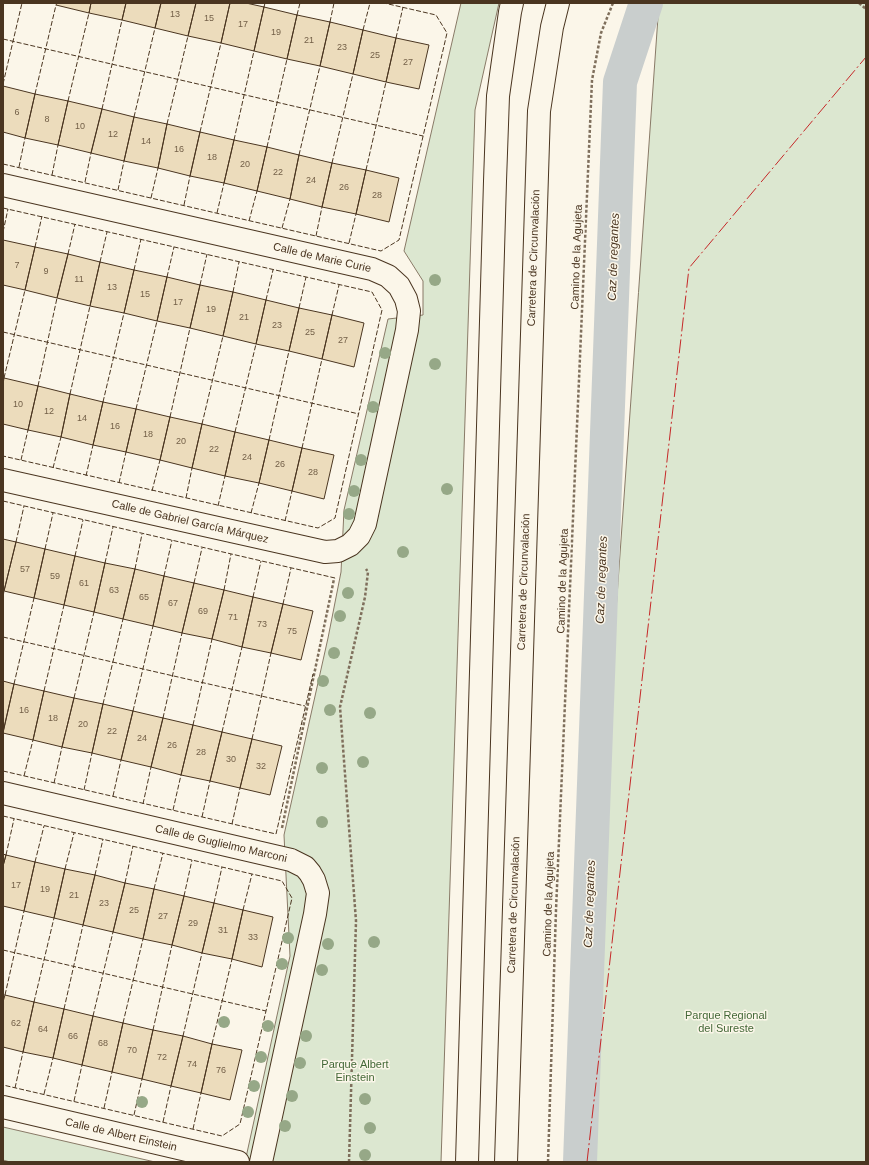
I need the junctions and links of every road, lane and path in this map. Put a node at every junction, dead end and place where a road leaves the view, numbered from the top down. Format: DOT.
graph roads {
  1 [pos="512,3"];
  2 [pos="558,3"];
  3 [pos="613,3"];
  4 [pos="859,3"];
  5 [pos="866,9"];
  6 [pos="3,185"];
  7 [pos="3,480"];
  8 [pos="365,524"];
  9 [pos="364,567"];
  10 [pos="335,574"];
  11 [pos="3,793"];
  12 [pos="281,831"];
  13 [pos="3,1107"];
  14 [pos="238,1162"];
  15 [pos="261,1162"];
  16 [pos="349,1162"];
  17 [pos="467,1162"];
  18 [pos="506,1162"];
  19 [pos="548,1162"];
  1 -- 17 [label="main road"];
  2 -- 18 [label="main road, Carretera de Circunvalación"];
  3 -- 19 [label="path, Camino de la Agujeta"];
  4 -- 5 [label="path"];
  6 -- 8 [label="main road, Calle de Marie Curie"];
  7 -- 8 [label="main road, Calle de Gabriel García Márquez"];
  9 -- 16 [label="path"];
  10 -- 12 [label="path"];
  11 -- 15 [label="main road, Calle de Guglielmo Marconi"];
  13 -- 14 [label="main road, Calle de Albert Einstein"];
}
